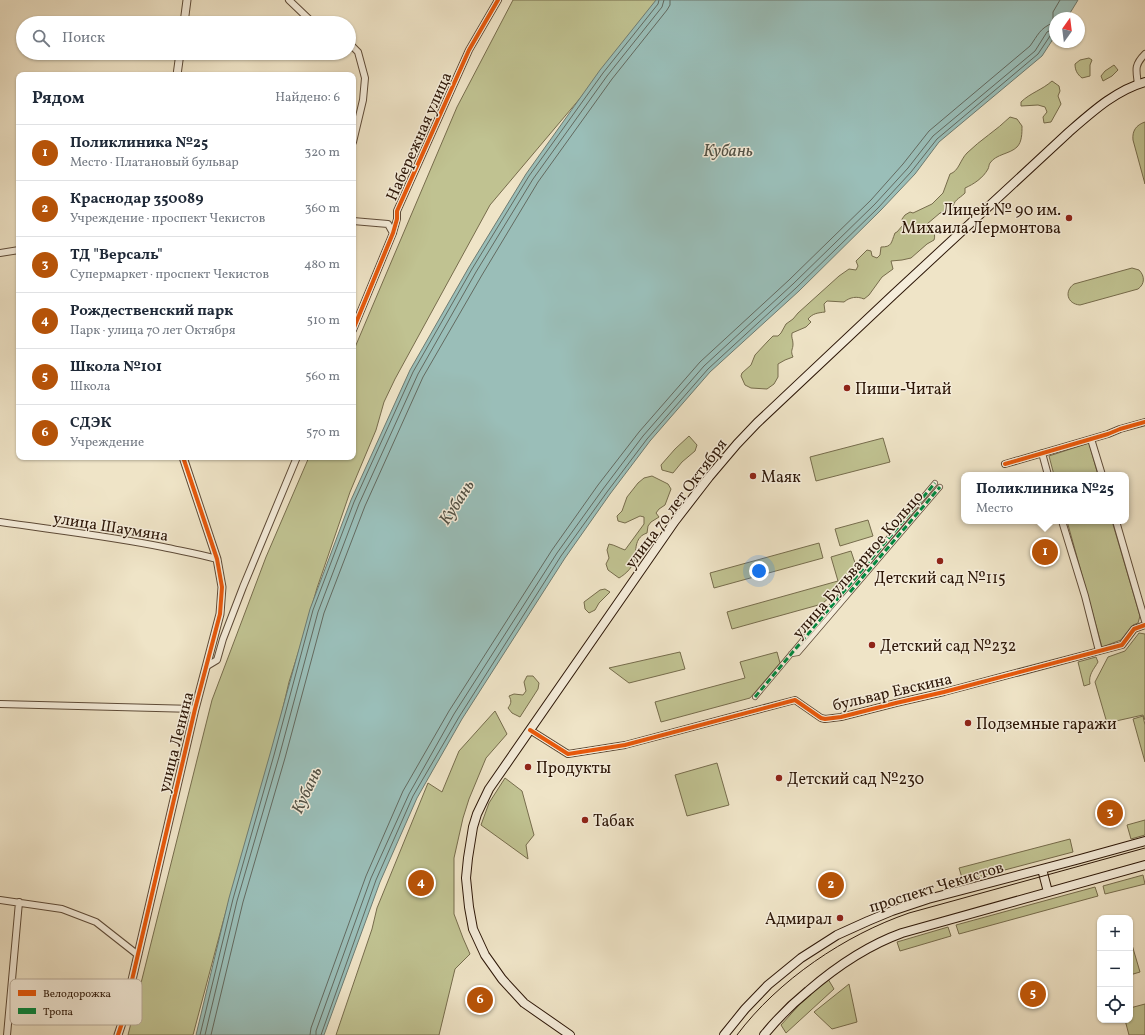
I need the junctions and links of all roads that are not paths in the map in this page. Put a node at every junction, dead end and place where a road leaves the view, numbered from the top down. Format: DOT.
graph roads {
  1 [pos="187,0"];
  2 [pos="290,0"];
  3 [pos="498,0"];
  4 [pos="185,16"];
  5 [pos="306,16"];
  6 [pos="356,50"];
  7 [pos="1145,54"];
  8 [pos="179,60"];
  9 [pos="177,72"];
  10 [pos="1142,83"];
  11 [pos="356,129"];
  12 [pos="397,211"];
  13 [pos="356,221"];
  14 [pos="388,224"];
  15 [pos="393,233"];
  16 [pos="16,250"];
  17 [pos="0,253"];
  18 [pos="356,323"];
  19 [pos="1145,422"];
  20 [pos="1091,438"];
  21 [pos="1042,453"];
  22 [pos="184,460"];
  23 [pos="296,460"];
  24 [pos="1005,464"];
  25 [pos="1047,472"];
  26 [pos="1101,472"];
  27 [pos="935,483"];
  28 [pos="940,487"];
  29 [pos="0,522"];
  30 [pos="1063,524"];
  31 [pos="1117,524"];
  32 [pos="217,559"];
  33 [pos="1145,621"];
  34 [pos="1145,625"];
  35 [pos="1099,652"];
  36 [pos="791,654"];
  37 [pos="207,666"];
  38 [pos="755,697"];
  39 [pos="0,704"];
  40 [pos="195,709"];
  41 [pos="530,730"];
  42 [pos="1145,840"];
  43 [pos="1145,866"];
  44 [pos="1042,869"];
  45 [pos="1048,892"];
  46 [pos="0,900"];
  47 [pos="19,902"];
  48 [pos="138,955"];
  49 [pos="12,979"];
  50 [pos="132,979"];
  51 [pos="10,1002"];
  52 [pos="121,1025"];
  53 [pos="7,1035"];
  54 [pos="118,1035"];
  55 [pos="570,1035"];
  56 [pos="724,1035"];
  57 [pos="764,1035"];
  1 -- 4 [label="street"];
  2 -- 5 [label="street"];
  3 -- 12 [label="street, Набережная улица"];
  6 -- 11 [label="street"];
  7 -- 10 [label="street"];
  8 -- 9 [label="street"];
  10 -- 41 [label="main road, улица 70 лет Октября"];
  12 -- 14 [label="street"];
  12 -- 15 [label="street, Набережная улица"];
  13 -- 14 [label="street"];
  14 -- 15 [label="street"];
  15 -- 18 [label="street, Набережная улица"];
  16 -- 17 [label="street"];
  19 -- 20 [label="street"];
  20 -- 21 [label="street"];
  20 -- 26 [label="street"];
  21 -- 24 [label="street"];
  21 -- 25 [label="street"];
  22 -- 32 [label="street, улица Ленина"];
  23 -- 37 [label="street"];
  27 -- 36 [label="street, улица Бульварное Кольцо"];
  28 -- 36 [label="street, улица Бульварное Кольцо"];
  29 -- 32 [label="street, улица Шаумяна"];
  30 -- 35 [label="street"];
  31 -- 33 [label="street"];
  32 -- 37 [label="street, улица Ленина"];
  34 -- 35 [label="street, бульвар Евскина"];
  35 -- 41 [label="street, бульвар Евскина"];
  36 -- 38 [label="street, улица Бульварное Кольцо"];
  37 -- 40 [label="street, улица Ленина"];
  39 -- 40 [label="street"];
  40 -- 48 [label="street, улица Ленина"];
  41 -- 55 [label="main road, улица 70 лет Октября"];
  42 -- 44 [label="main road, проспект Чекистов"];
  43 -- 45 [label="main road"];
  44 -- 45 [label="main road"];
  44 -- 56 [label="main road, проспект Чекистов"];
  45 -- 57 [label="main road"];
  46 -- 47 [label="street"];
  47 -- 48 [label="street"];
  47 -- 49 [label="street"];
  48 -- 50 [label="street, улица Ленина"];
  51 -- 53 [label="street"];
  52 -- 54 [label="street, улица Ленина"];
}
